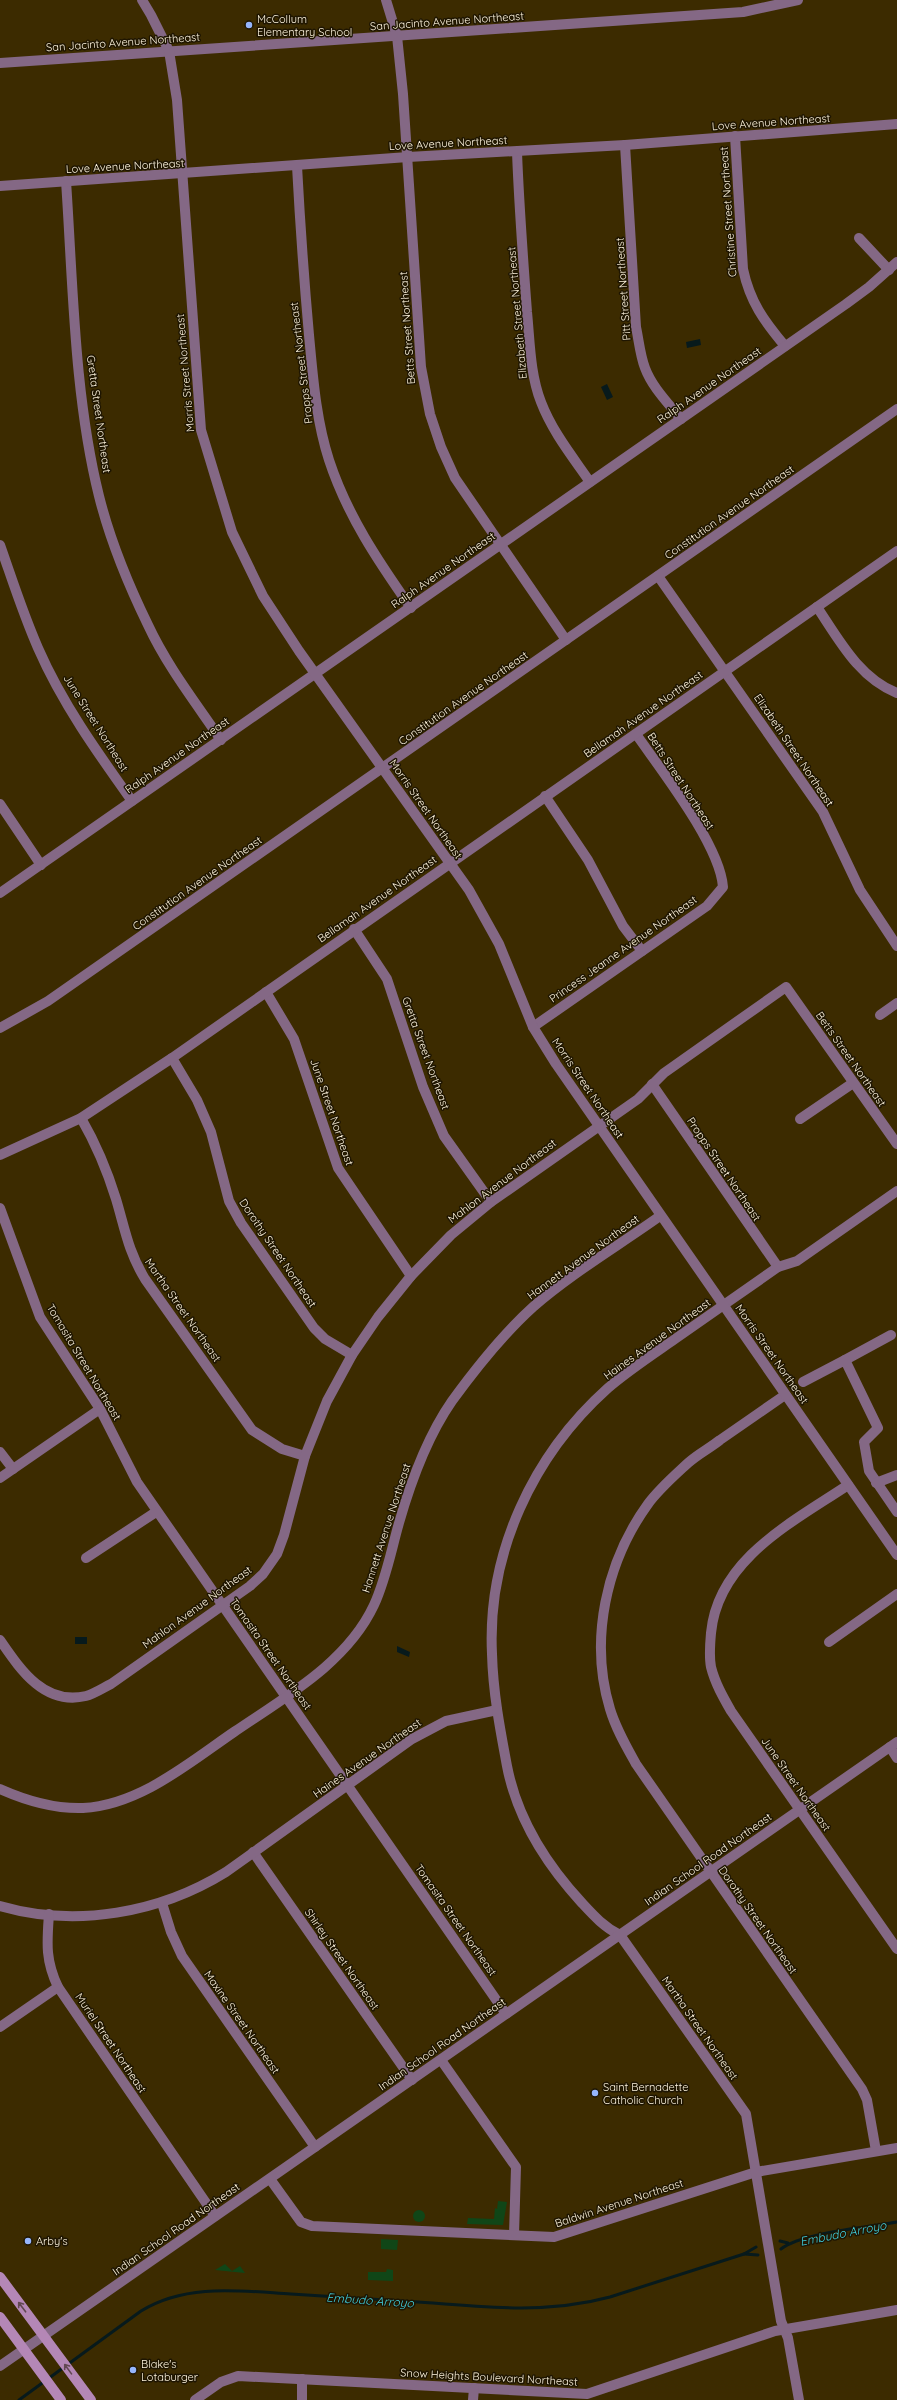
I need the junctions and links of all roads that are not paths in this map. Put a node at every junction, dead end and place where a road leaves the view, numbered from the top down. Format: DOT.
graph roads {
  1 [pos="142,0"];
  2 [pos="386,0"];
  3 [pos="798,0"];
  4 [pos="396,36"];
  5 [pos="169,51"];
  6 [pos="0,63"];
  7 [pos="897,124"];
  8 [pos="734,136"];
  9 [pos="626,145"];
  10 [pos="517,152"];
  11 [pos="408,157"];
  12 [pos="297,166"];
  13 [pos="182,174"];
  14 [pos="66,181"];
  15 [pos="0,186"];
  16 [pos="859,238"];
  17 [pos="897,262"];
  18 [pos="889,270"];
  19 [pos="785,346"];
  20 [pos="897,409"];
  21 [pos="681,419"];
  22 [pos="590,482"];
  23 [pos="0,545"];
  24 [pos="500,545"];
  25 [pos="897,551"];
  26 [pos="658,576"];
  27 [pos="817,607"];
  28 [pos="411,608"];
  29 [pos="566,640"];
  30 [pos="725,671"];
  31 [pos="315,674"];
  32 [pos="897,693"];
  33 [pos="636,734"];
  34 [pos="221,740"];
  35 [pos="384,768"];
  36 [pos="545,796"];
  37 [pos="132,801"];
  38 [pos="0,804"];
  39 [pos="449,863"];
  40 [pos="41,865"];
  41 [pos="723,887"];
  42 [pos="0,893"];
  43 [pos="354,929"];
  44 [pos="897,946"];
  45 [pos="642,951"];
  46 [pos="786,987"];
  47 [pos="266,992"];
  48 [pos="897,1003"];
  49 [pos="880,1015"];
  50 [pos="533,1027"];
  51 [pos="0,1028"];
  52 [pos="172,1058"];
  53 [pos="853,1083"];
  54 [pos="652,1084"];
  55 [pos="81,1118"];
  56 [pos="800,1119"];
  57 [pos="598,1126"];
  58 [pos="897,1144"];
  59 [pos="0,1155"];
  60 [pos="897,1191"];
  61 [pos="491,1202"];
  62 [pos="0,1208"];
  63 [pos="660,1216"];
  64 [pos="778,1267"];
  65 [pos="411,1276"];
  66 [pos="723,1305"];
  67 [pos="891,1335"];
  68 [pos="352,1355"];
  69 [pos="845,1360"];
  70 [pos="803,1382"];
  71 [pos="785,1395"];
  72 [pos="100,1409"];
  73 [pos="0,1452"];
  74 [pos="304,1456"];
  75 [pos="13,1469"];
  76 [pos="897,1475"];
  77 [pos="0,1478"];
  78 [pos="876,1483"];
  79 [pos="848,1485"];
  80 [pos="156,1512"];
  81 [pos="897,1512"];
  82 [pos="897,1554"];
  83 [pos="86,1558"];
  84 [pos="897,1594"];
  85 [pos="223,1606"];
  86 [pos="0,1640"];
  87 [pos="829,1642"];
  88 [pos="285,1697"];
  89 [pos="497,1710"];
  90 [pos="893,1745"];
  91 [pos="897,1758"];
  92 [pos="349,1785"];
  93 [pos="0,1790"];
  94 [pos="800,1809"];
  95 [pos="254,1852"];
  96 [pos="710,1872"];
  97 [pos="162,1903"];
  98 [pos="0,1906"];
  99 [pos="49,1914"];
  100 [pos="620,1935"];
  101 [pos="897,1949"];
  102 [pos="58,1987"];
  103 [pos="506,2014"];
  104 [pos="0,2027"];
  105 [pos="441,2060"];
  106 [pos="412,2080"];
  107 [pos="315,2147"];
  108 [pos="897,2148"];
  109 [pos="876,2151"];
  110 [pos="756,2172"];
  111 [pos="270,2179"];
  112 [pos="215,2216"];
  113 [pos="514,2235"];
  114 [pos="0,2277"];
  115 [pos="897,2310"];
  116 [pos="0,2317"];
  117 [pos="784,2329"];
  118 [pos="44,2337"];
  119 [pos="24,2350"];
  120 [pos="0,2366"];
  121 [pos="302,2379"];
  122 [pos="474,2388"];
  123 [pos="59,2397"];
  124 [pos="587,2397"];
  125 [pos="91,2400"];
  126 [pos="195,2400"];
  127 [pos="302,2400"];
  128 [pos="473,2400"];
  129 [pos="799,2400"];
  1 -- 5 [label="street, Morris Street Northeast"];
  2 -- 4 [label="street, Betts Street Northeast"];
  3 -- 4 [label="street, San Jacinto Avenue Northeast"];
  4 -- 5 [label="street, San Jacinto Avenue Northeast"];
  4 -- 11 [label="street, Betts Street Northeast"];
  5 -- 6 [label="street, San Jacinto Avenue Northeast"];
  5 -- 13 [label="street, Morris Street Northeast"];
  7 -- 8 [label="street, Love Avenue Northeast"];
  8 -- 9 [label="street, Love Avenue Northeast"];
  8 -- 19 [label="street, Christine Street Northeast"];
  9 -- 10 [label="street, Love Avenue Northeast"];
  9 -- 21 [label="street, Pitt Street Northeast"];
  10 -- 11 [label="street, Love Avenue Northeast"];
  10 -- 22 [label="street, Elizabeth Street Northeast"];
  11 -- 12 [label="street, Love Avenue Northeast"];
  11 -- 24 [label="street, Betts Street Northeast"];
  12 -- 13 [label="street, Love Avenue Northeast"];
  12 -- 28 [label="street, Propps Street Northeast"];
  13 -- 14 [label="street, Love Avenue Northeast"];
  13 -- 31 [label="street, Morris Street Northeast"];
  14 -- 15 [label="street, Love Avenue Northeast"];
  14 -- 34 [label="street, Gretta Street Northeast"];
  16 -- 18 [label="street"];
  17 -- 18 [label="street, Ralph Avenue Northeast"];
  18 -- 19 [label="street, Ralph Avenue Northeast"];
  19 -- 21 [label="street, Ralph Avenue Northeast"];
  20 -- 26 [label="street, Constitution Avenue Northeast"];
  21 -- 22 [label="street, Ralph Avenue Northeast"];
  22 -- 24 [label="street, Ralph Avenue Northeast"];
  23 -- 37 [label="street, June Street Northeast"];
  24 -- 28 [label="street, Ralph Avenue Northeast"];
  24 -- 29 [label="street, Betts Street Northeast"];
  25 -- 27 [label="street, Bellamah Avenue Northeast"];
  26 -- 29 [label="street, Constitution Avenue Northeast"];
  26 -- 30 [label="street, Elizabeth Street Northeast"];
  27 -- 30 [label="street, Bellamah Avenue Northeast"];
  27 -- 32 [label="street"];
  28 -- 31 [label="street, Ralph Avenue Northeast"];
  29 -- 35 [label="street, Constitution Avenue Northeast"];
  30 -- 33 [label="street, Bellamah Avenue Northeast"];
  30 -- 44 [label="street, Elizabeth Street Northeast"];
  31 -- 34 [label="street, Ralph Avenue Northeast"];
  31 -- 35 [label="street, Morris Street Northeast"];
  33 -- 36 [label="street, Bellamah Avenue Northeast"];
  33 -- 41 [label="street, Betts Street Northeast"];
  34 -- 37 [label="street, Ralph Avenue Northeast"];
  35 -- 39 [label="street, Morris Street Northeast"];
  35 -- 51 [label="street, Constitution Avenue Northeast"];
  36 -- 39 [label="street, Bellamah Avenue Northeast"];
  36 -- 45 [label="street"];
  37 -- 40 [label="street, Ralph Avenue Northeast"];
  38 -- 40 [label="street"];
  39 -- 43 [label="street, Bellamah Avenue Northeast"];
  39 -- 50 [label="street, Morris Street Northeast"];
  40 -- 42 [label="street, Ralph Avenue Northeast"];
  41 -- 45 [label="street, Princess Jeanne Avenue Northeast"];
  43 -- 47 [label="street, Bellamah Avenue Northeast"];
  43 -- 61 [label="street, Gretta Street Northeast"];
  45 -- 50 [label="street, Princess Jeanne Avenue Northeast"];
  46 -- 53 [label="street, Betts Street Northeast"];
  46 -- 54 [label="street, Mahlon Avenue Northeast"];
  47 -- 52 [label="street, Bellamah Avenue Northeast"];
  47 -- 65 [label="street, June Street Northeast"];
  48 -- 49 [label="street"];
  50 -- 57 [label="street, Morris Street Northeast"];
  52 -- 55 [label="street, Bellamah Avenue Northeast"];
  52 -- 68 [label="street, Dorothy Street Northeast"];
  53 -- 56 [label="street"];
  53 -- 58 [label="street, Betts Street Northeast"];
  54 -- 57 [label="street, Mahlon Avenue Northeast"];
  54 -- 64 [label="street, Propps Street Northeast"];
  55 -- 59 [label="street, Bellamah Avenue Northeast"];
  55 -- 74 [label="street, Martha Street Northeast"];
  57 -- 61 [label="street, Mahlon Avenue Northeast"];
  57 -- 63 [label="street, Morris Street Northeast"];
  60 -- 64 [label="street, Haines Avenue Northeast"];
  61 -- 65 [label="street, Mahlon Avenue Northeast"];
  62 -- 72 [label="street, Tomasita Street Northeast"];
  63 -- 66 [label="street, Morris Street Northeast"];
  63 -- 88 [label="street, Hannett Avenue Northeast"];
  64 -- 66 [label="street, Haines Avenue Northeast"];
  65 -- 68 [label="street, Mahlon Avenue Northeast"];
  66 -- 71 [label="street, Morris Street Northeast"];
  66 -- 89 [label="street, Haines Avenue Northeast"];
  67 -- 69 [label="street"];
  68 -- 74 [label="street, Mahlon Avenue Northeast"];
  69 -- 70 [label="street"];
  69 -- 78 [label="street"];
  71 -- 79 [label="street, Morris Street Northeast"];
  71 -- 96 [label="street, Dorothy Street Northeast"];
  72 -- 75 [label="street"];
  72 -- 80 [label="street, Tomasita Street Northeast"];
  73 -- 75 [label="street"];
  74 -- 85 [label="street, Mahlon Avenue Northeast"];
  75 -- 77 [label="street"];
  76 -- 78 [label="street"];
  78 -- 81 [label="street"];
  79 -- 82 [label="street, Morris Street Northeast"];
  79 -- 94 [label="street, June Street Northeast"];
  80 -- 83 [label="street"];
  80 -- 85 [label="street, Tomasita Street Northeast"];
  84 -- 87 [label="street"];
  85 -- 86 [label="street, Mahlon Avenue Northeast"];
  85 -- 88 [label="street, Tomasita Street Northeast"];
  88 -- 92 [label="street, Tomasita Street Northeast"];
  88 -- 93 [label="street, Hannett Avenue Northeast"];
  89 -- 92 [label="street, Haines Avenue Northeast"];
  89 -- 100 [label="street, Martha Street Northeast"];
  90 -- 91 [label="street"];
  90 -- 94 [label="street, Indian School Road Northeast"];
  92 -- 95 [label="street, Haines Avenue Northeast"];
  92 -- 103 [label="street, Tomasita Street Northeast"];
  94 -- 96 [label="street, Indian School Road Northeast"];
  94 -- 101 [label="street, June Street Northeast"];
  95 -- 97 [label="street, Haines Avenue Northeast"];
  95 -- 106 [label="street, Shirley Street Northeast"];
  96 -- 100 [label="street, Indian School Road Northeast"];
  96 -- 109 [label="street, Dorothy Street Northeast"];
  97 -- 99 [label="street, Haines Avenue Northeast"];
  97 -- 107 [label="street, Maxine Street Northeast"];
  98 -- 99 [label="street"];
  99 -- 102 [label="street, Muriel Street Northeast"];
  100 -- 103 [label="street, Indian School Road Northeast"];
  100 -- 110 [label="street, Martha Street Northeast"];
  102 -- 104 [label="street"];
  102 -- 112 [label="street, Muriel Street Northeast"];
  103 -- 105 [label="street, Indian School Road Northeast"];
  105 -- 106 [label="street, Indian School Road Northeast"];
  105 -- 113 [label="street"];
  106 -- 107 [label="street, Indian School Road Northeast"];
  107 -- 111 [label="street, Indian School Road Northeast"];
  108 -- 109 [label="street, Baldwin Avenue Northeast"];
  109 -- 110 [label="street, Baldwin Avenue Northeast"];
  110 -- 113 [label="street, Baldwin Avenue Northeast"];
  110 -- 117 [label="street, Martha Street Northeast"];
  111 -- 112 [label="street, Indian School Road Northeast"];
  111 -- 113 [label="street, Baldwin Avenue Northeast"];
  112 -- 118 [label="street, Indian School Road Northeast"];
  118 -- 114 [label="main road, one-way"];
  115 -- 117 [label="street, Snow Heights Boulevard Northeast"];
  116 -- 119 [label="main road"];
  117 -- 124 [label="street, Snow Heights Boulevard Northeast"];
  117 -- 129 [label="street, Martha Street Northeast"];
  118 -- 119 [label="street, Indian School Road Northeast"];
  125 -- 118 [label="main road, one-way"];
  119 -- 120 [label="street, Indian School Road Northeast"];
  119 -- 123 [label="main road"];
  121 -- 122 [label="street, Snow Heights Boulevard Northeast"];
  121 -- 126 [label="street, Snow Heights Boulevard Northeast"];
  121 -- 127 [label="street"];
  122 -- 124 [label="street, Snow Heights Boulevard Northeast"];
  122 -- 128 [label="street"];
}
